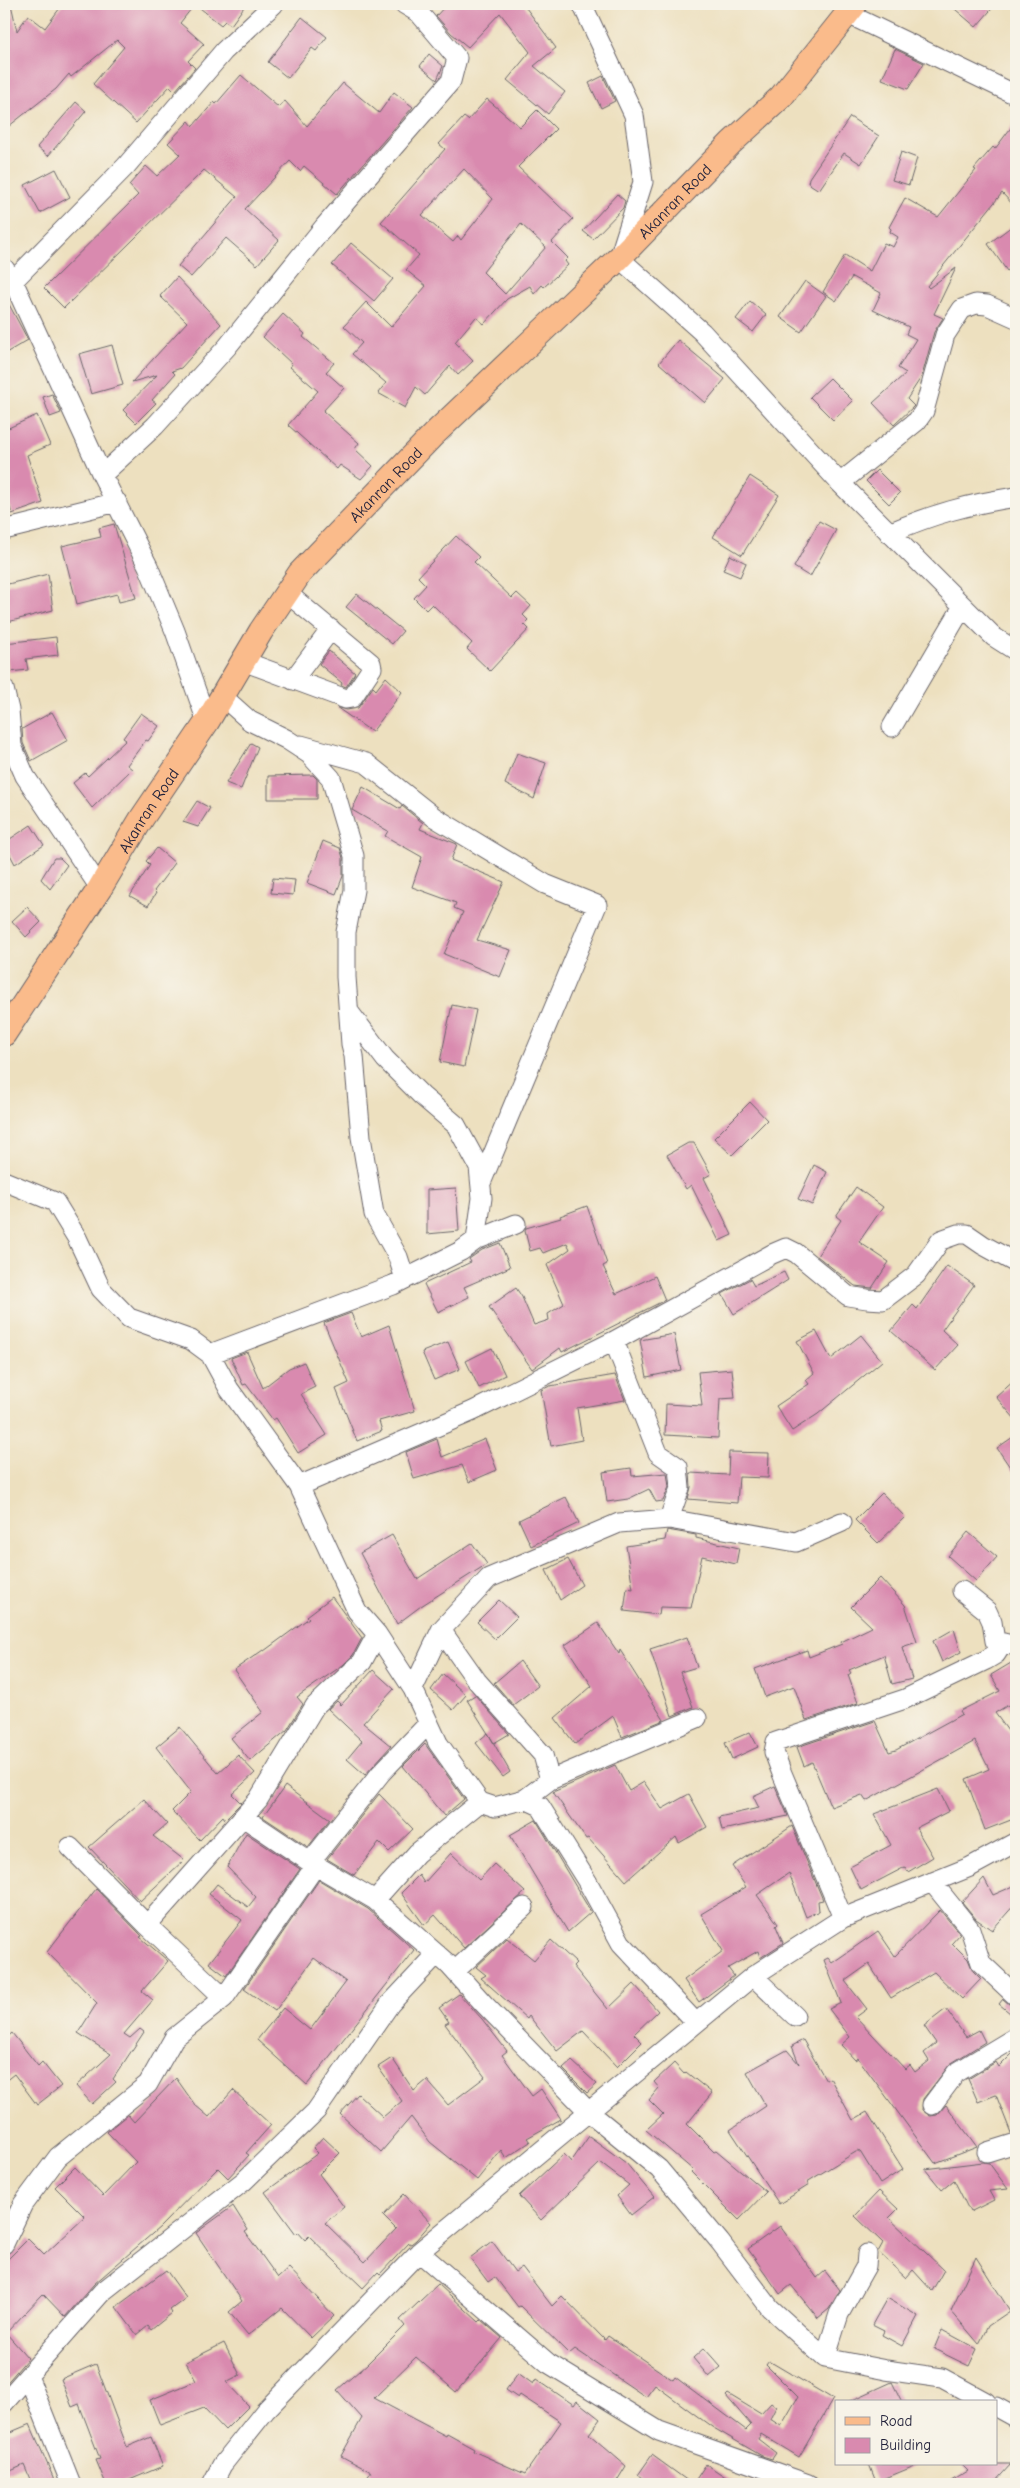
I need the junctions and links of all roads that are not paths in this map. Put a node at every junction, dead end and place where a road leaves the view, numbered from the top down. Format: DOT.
graph roads {
  1 [pos="274,4"];
  2 [pos="404,4"];
  3 [pos="582,4"];
  4 [pos="852,9"];
  5 [pos="1016,95"];
  6 [pos="619,258"];
  7 [pos="8,274"];
  8 [pos="1016,318"];
  9 [pos="102,475"];
  10 [pos="840,483"];
  11 [pos="1016,497"];
  12 [pos="117,502"];
  13 [pos="4,530"];
  14 [pos="889,532"];
  15 [pos="287,593"];
  16 [pos="963,606"];
  17 [pos="331,629"];
  18 [pos="1016,651"];
  19 [pos="242,661"];
  20 [pos="293,680"];
  21 [pos="4,689"];
  22 [pos="222,696"];
  23 [pos="207,722"];
  24 [pos="892,727"];
  25 [pos="292,743"];
  26 [pos="100,888"];
  27 [pos="350,1014"];
  28 [pos="4,1034"];
  29 [pos="4,1181"];
  30 [pos="480,1183"];
  31 [pos="516,1224"];
  32 [pos="476,1240"];
  33 [pos="1016,1263"];
  34 [pos="405,1279"];
  35 [pos="614,1341"];
  36 [pos="210,1354"];
  37 [pos="299,1486"];
  38 [pos="669,1519"];
  39 [pos="842,1522"];
  40 [pos="962,1591"];
  41 [pos="440,1630"];
  42 [pos="377,1634"];
  43 [pos="1010,1644"];
  44 [pos="391,1658"];
  45 [pos="362,1662"];
  46 [pos="413,1689"];
  47 [pos="696,1718"];
  48 [pos="429,1723"];
  49 [pos="550,1780"];
  50 [pos="525,1799"];
  51 [pos="480,1802"];
  52 [pos="246,1814"];
  53 [pos="1016,1842"];
  54 [pos="70,1847"];
  55 [pos="313,1863"];
  56 [pos="932,1882"];
  57 [pos="375,1900"];
  58 [pos="524,1907"];
  59 [pos="843,1918"];
  60 [pos="147,1926"];
  61 [pos="437,1954"];
  62 [pos="455,1971"];
  63 [pos="753,1976"];
  64 [pos="1016,1996"];
  65 [pos="224,1998"];
  66 [pos="795,2016"];
  67 [pos="696,2023"];
  68 [pos="1016,2036"];
  69 [pos="932,2105"];
  70 [pos="588,2112"];
  71 [pos="1016,2143"];
  72 [pos="987,2152"];
  73 [pos="4,2244"];
  74 [pos="419,2252"];
  75 [pos="867,2254"];
  76 [pos="825,2358"];
  77 [pos="28,2376"];
  78 [pos="982,2400"];
  79 [pos="4,2403"];
  80 [pos="998,2408"];
  81 [pos="1016,2418"];
  82 [pos="71,2484"];
  83 [pos="212,2484"];
  84 [pos="808,2484"];
  1 -- 7 [label="street"];
  2 -- 9 [label="street"];
  3 -- 6 [label="street"];
  4 -- 5 [label="street"];
  4 -- 6 [label="main road, Akanran Road"];
  6 -- 10 [label="street"];
  6 -- 15 [label="main road, Akanran Road"];
  7 -- 9 [label="street"];
  8 -- 10 [label="street"];
  9 -- 12 [label="street"];
  10 -- 14 [label="street"];
  11 -- 14 [label="street"];
  12 -- 13 [label="street"];
  12 -- 23 [label="street"];
  14 -- 16 [label="street"];
  15 -- 17 [label="street"];
  15 -- 19 [label="main road, Akanran Road"];
  16 -- 18 [label="street"];
  16 -- 24 [label="street"];
  17 -- 20 [label="street"];
  17 -- 20 [label="street"];
  19 -- 20 [label="street"];
  19 -- 22 [label="main road, Akanran Road"];
  21 -- 26 [label="street"];
  22 -- 23 [label="main road, Akanran Road"];
  22 -- 25 [label="street"];
  23 -- 26 [label="main road, Akanran Road"];
  25 -- 27 [label="street"];
  25 -- 30 [label="street"];
  26 -- 28 [label="main road, Akanran Road"];
  27 -- 30 [label="street"];
  27 -- 34 [label="street"];
  29 -- 36 [label="street"];
  30 -- 32 [label="street"];
  31 -- 32 [label="street"];
  32 -- 34 [label="street"];
  33 -- 35 [label="street"];
  34 -- 36 [label="street"];
  35 -- 37 [label="street"];
  35 -- 38 [label="street"];
  36 -- 37 [label="street"];
  37 -- 42 [label="street"];
  38 -- 39 [label="street"];
  38 -- 41 [label="street"];
  40 -- 43 [label="street"];
  41 -- 46 [label="street"];
  41 -- 49 [label="street"];
  42 -- 44 [label="street"];
  42 -- 45 [label="street"];
  43 -- 59 [label="street"];
  44 -- 45 [label="street"];
  44 -- 46 [label="street"];
  45 -- 52 [label="street"];
  46 -- 48 [label="street"];
  47 -- 49 [label="street"];
  48 -- 51 [label="street"];
  48 -- 55 [label="street"];
  49 -- 50 [label="street"];
  50 -- 51 [label="street"];
  50 -- 67 [label="street"];
  51 -- 57 [label="street"];
  52 -- 55 [label="street"];
  52 -- 60 [label="street"];
  53 -- 56 [label="street"];
  54 -- 60 [label="street"];
  55 -- 57 [label="street"];
  55 -- 65 [label="street"];
  56 -- 59 [label="street"];
  56 -- 64 [label="street"];
  57 -- 61 [label="street"];
  58 -- 62 [label="street"];
  59 -- 63 [label="street"];
  60 -- 65 [label="street"];
  61 -- 62 [label="street"];
  61 -- 77 [label="street"];
  62 -- 70 [label="street"];
  63 -- 66 [label="street"];
  63 -- 67 [label="street"];
  65 -- 73 [label="street"];
  67 -- 70 [label="street"];
  68 -- 69 [label="street"];
  70 -- 74 [label="street"];
  70 -- 76 [label="street"];
  71 -- 72 [label="street"];
  74 -- 83 [label="street"];
  74 -- 84 [label="street"];
  75 -- 76 [label="street"];
  76 -- 78 [label="street"];
  77 -- 79 [label="street"];
  77 -- 82 [label="street"];
  80 -- 81 [label="street"];
}
